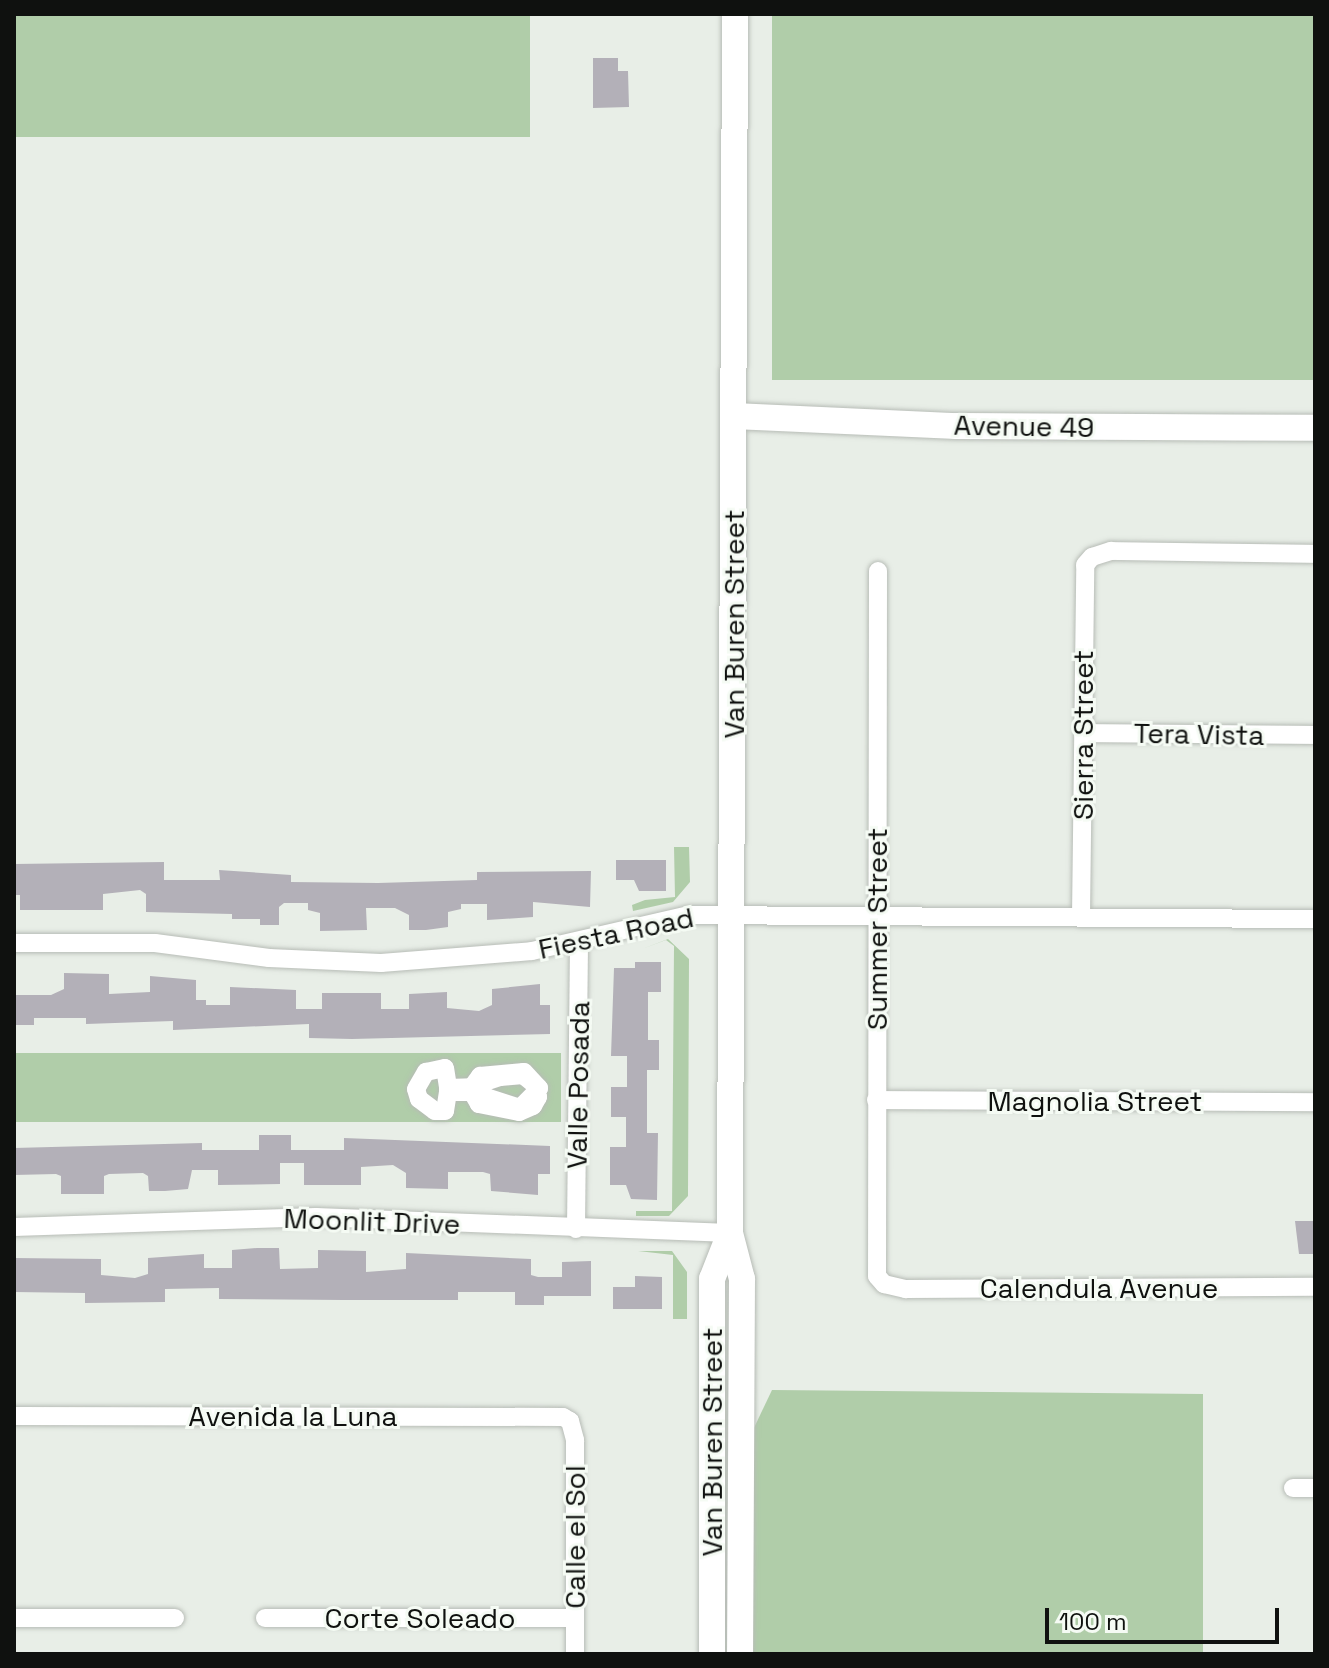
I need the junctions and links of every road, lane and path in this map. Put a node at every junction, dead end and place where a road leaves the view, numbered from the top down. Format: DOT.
graph roads {
  1 [pos="735,14"];
  2 [pos="734,416"];
  3 [pos="1315,428"];
  4 [pos="1315,554"];
  5 [pos="878,571"];
  6 [pos="1083,733"];
  7 [pos="1315,735"];
  8 [pos="733,915"];
  9 [pos="877,916"];
  10 [pos="1081,917"];
  11 [pos="1315,919"];
  12 [pos="579,941"];
  13 [pos="14,943"];
  14 [pos="493,1100"];
  15 [pos="876,1100"];
  16 [pos="1315,1102"];
  17 [pos="14,1227"];
  18 [pos="576,1229"];
  19 [pos="730,1233"];
  20 [pos="884,1284"];
  21 [pos="1315,1287"];
  22 [pos="14,1416"];
  23 [pos="570,1421"];
  24 [pos="1293,1488"];
  25 [pos="1315,1488"];
  26 [pos="14,1618"];
  27 [pos="175,1618"];
  28 [pos="265,1618"];
  29 [pos="575,1618"];
  30 [pos="575,1654"];
  31 [pos="712,1654"];
  32 [pos="740,1654"];
  1 -- 2 [label="street, Van Buren Street"];
  2 -- 3 [label="street, Avenue 49"];
  2 -- 8 [label="street, Van Buren Street"];
  4 -- 6 [label="street, Sierra Street"];
  5 -- 9 [label="street, Summer Street"];
  6 -- 7 [label="street, Tera Vista"];
  6 -- 10 [label="street, Sierra Street"];
  8 -- 9 [label="street, Fiesta Road"];
  8 -- 12 [label="street, Fiesta Road"];
  8 -- 19 [label="street, Van Buren Street"];
  9 -- 10 [label="street, Fiesta Road"];
  9 -- 15 [label="street, Summer Street"];
  10 -- 11 [label="street, Fiesta Road"];
  12 -- 13 [label="street, Fiesta Road"];
  12 -- 18 [label="street, Valle Posada"];
  14 -- 14 [label="street"];
  15 -- 16 [label="street, Magnolia Street"];
  15 -- 20 [label="street, Summer Street"];
  17 -- 18 [label="street, Moonlit Drive"];
  18 -- 19 [label="street, Moonlit Drive"];
  19 -- 31 [label="street, Van Buren Street"];
  19 -- 32 [label="street, Van Buren Street"];
  20 -- 21 [label="street, Calendula Avenue"];
  22 -- 23 [label="street, Avenida la Luna"];
  23 -- 29 [label="street, Calle el Sol"];
  24 -- 25 [label="street"];
  26 -- 27 [label="street"];
  28 -- 29 [label="street, Corte Soleado"];
  29 -- 30 [label="street, Calle el Sol"];
}
